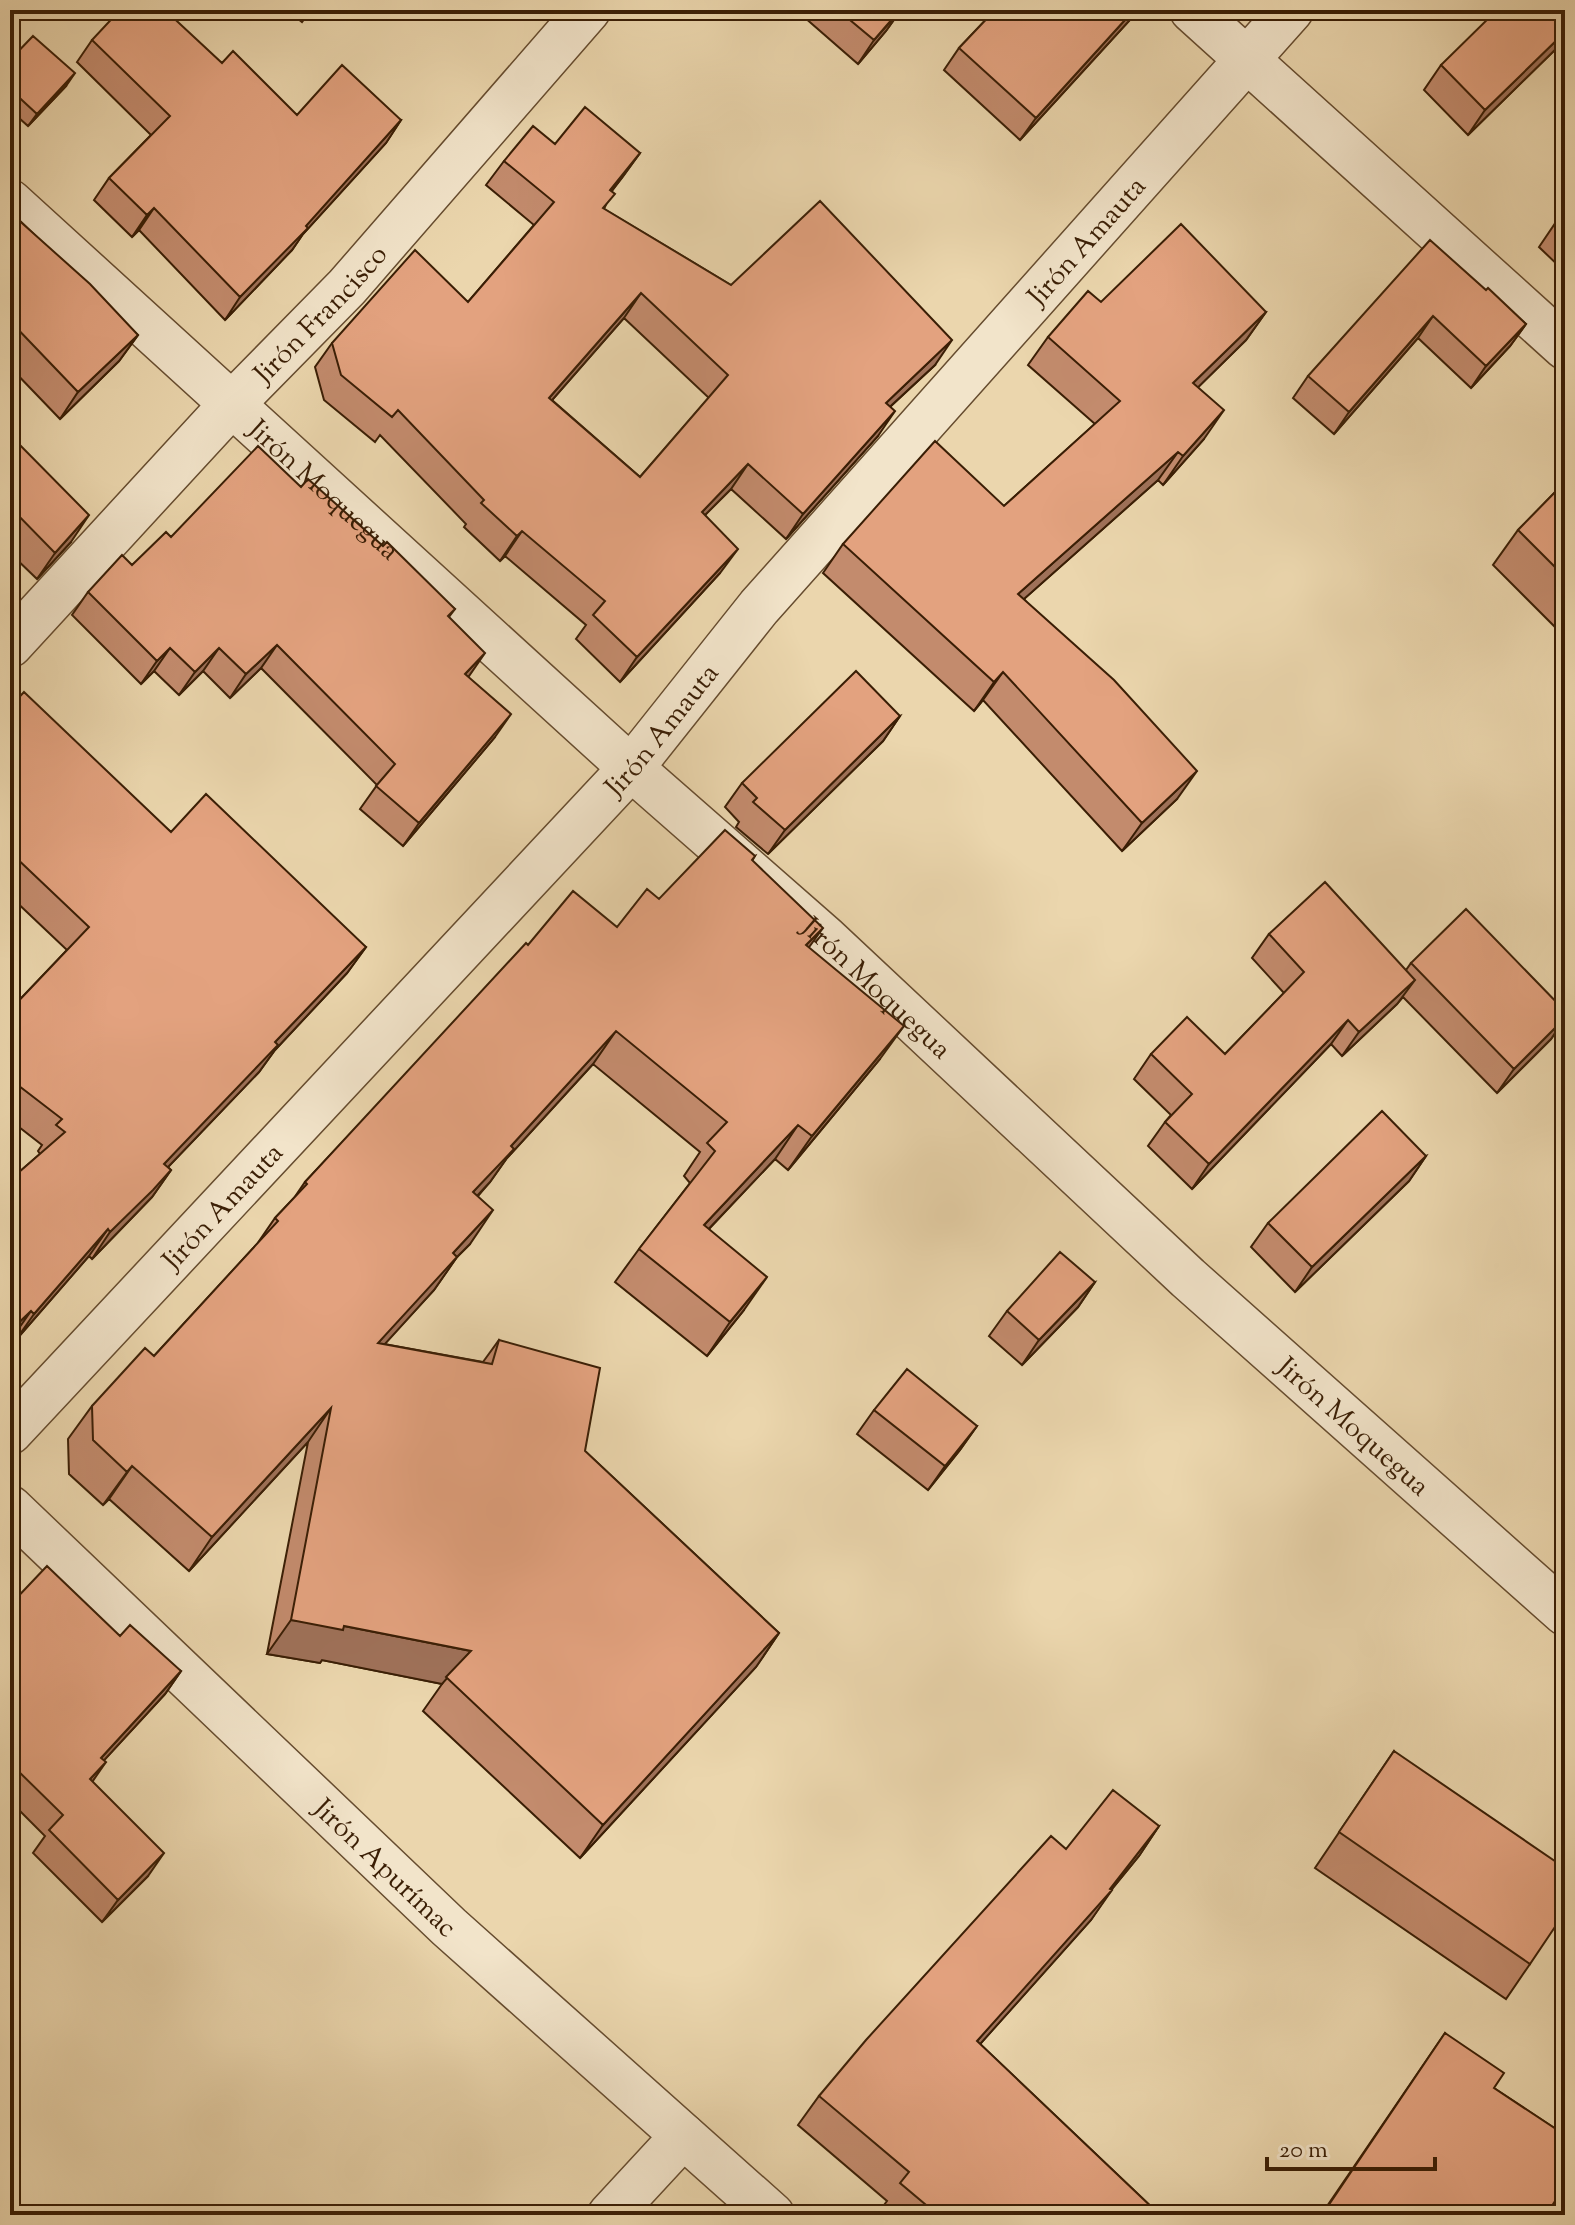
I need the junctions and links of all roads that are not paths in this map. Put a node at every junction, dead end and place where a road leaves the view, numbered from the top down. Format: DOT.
graph roads {
  1 [pos="588,10"];
  2 [pos="1192,10"];
  3 [pos="1291,10"];
  4 [pos="1247,59"];
  5 [pos="10,202"];
  6 [pos="1565,347"];
  7 [pos="231,405"];
  8 [pos="10,645"];
  9 [pos="631,768"];
  10 [pos="10,1432"];
  11 [pos="10,1508"];
  12 [pos="1565,1613"];
  13 [pos="683,2136"];
  14 [pos="610,2215"];
  15 [pos="772,2215"];
  1 -- 7 [label="street, Jirón Francisco"];
  2 -- 4 [label="street"];
  3 -- 4 [label="street, Jirón Amauta"];
  4 -- 6 [label="street"];
  4 -- 9 [label="street, Jirón Amauta"];
  5 -- 7 [label="street, Jirón Moquegua"];
  7 -- 8 [label="street, Jirón Francisco"];
  7 -- 9 [label="street, Jirón Moquegua"];
  9 -- 10 [label="street, Jirón Amauta"];
  9 -- 12 [label="street, Jirón Moquegua"];
  11 -- 13 [label="street, Jirón Apurímac"];
  13 -- 14 [label="street"];
  13 -- 15 [label="street, Jirón Apurímac"];
}
